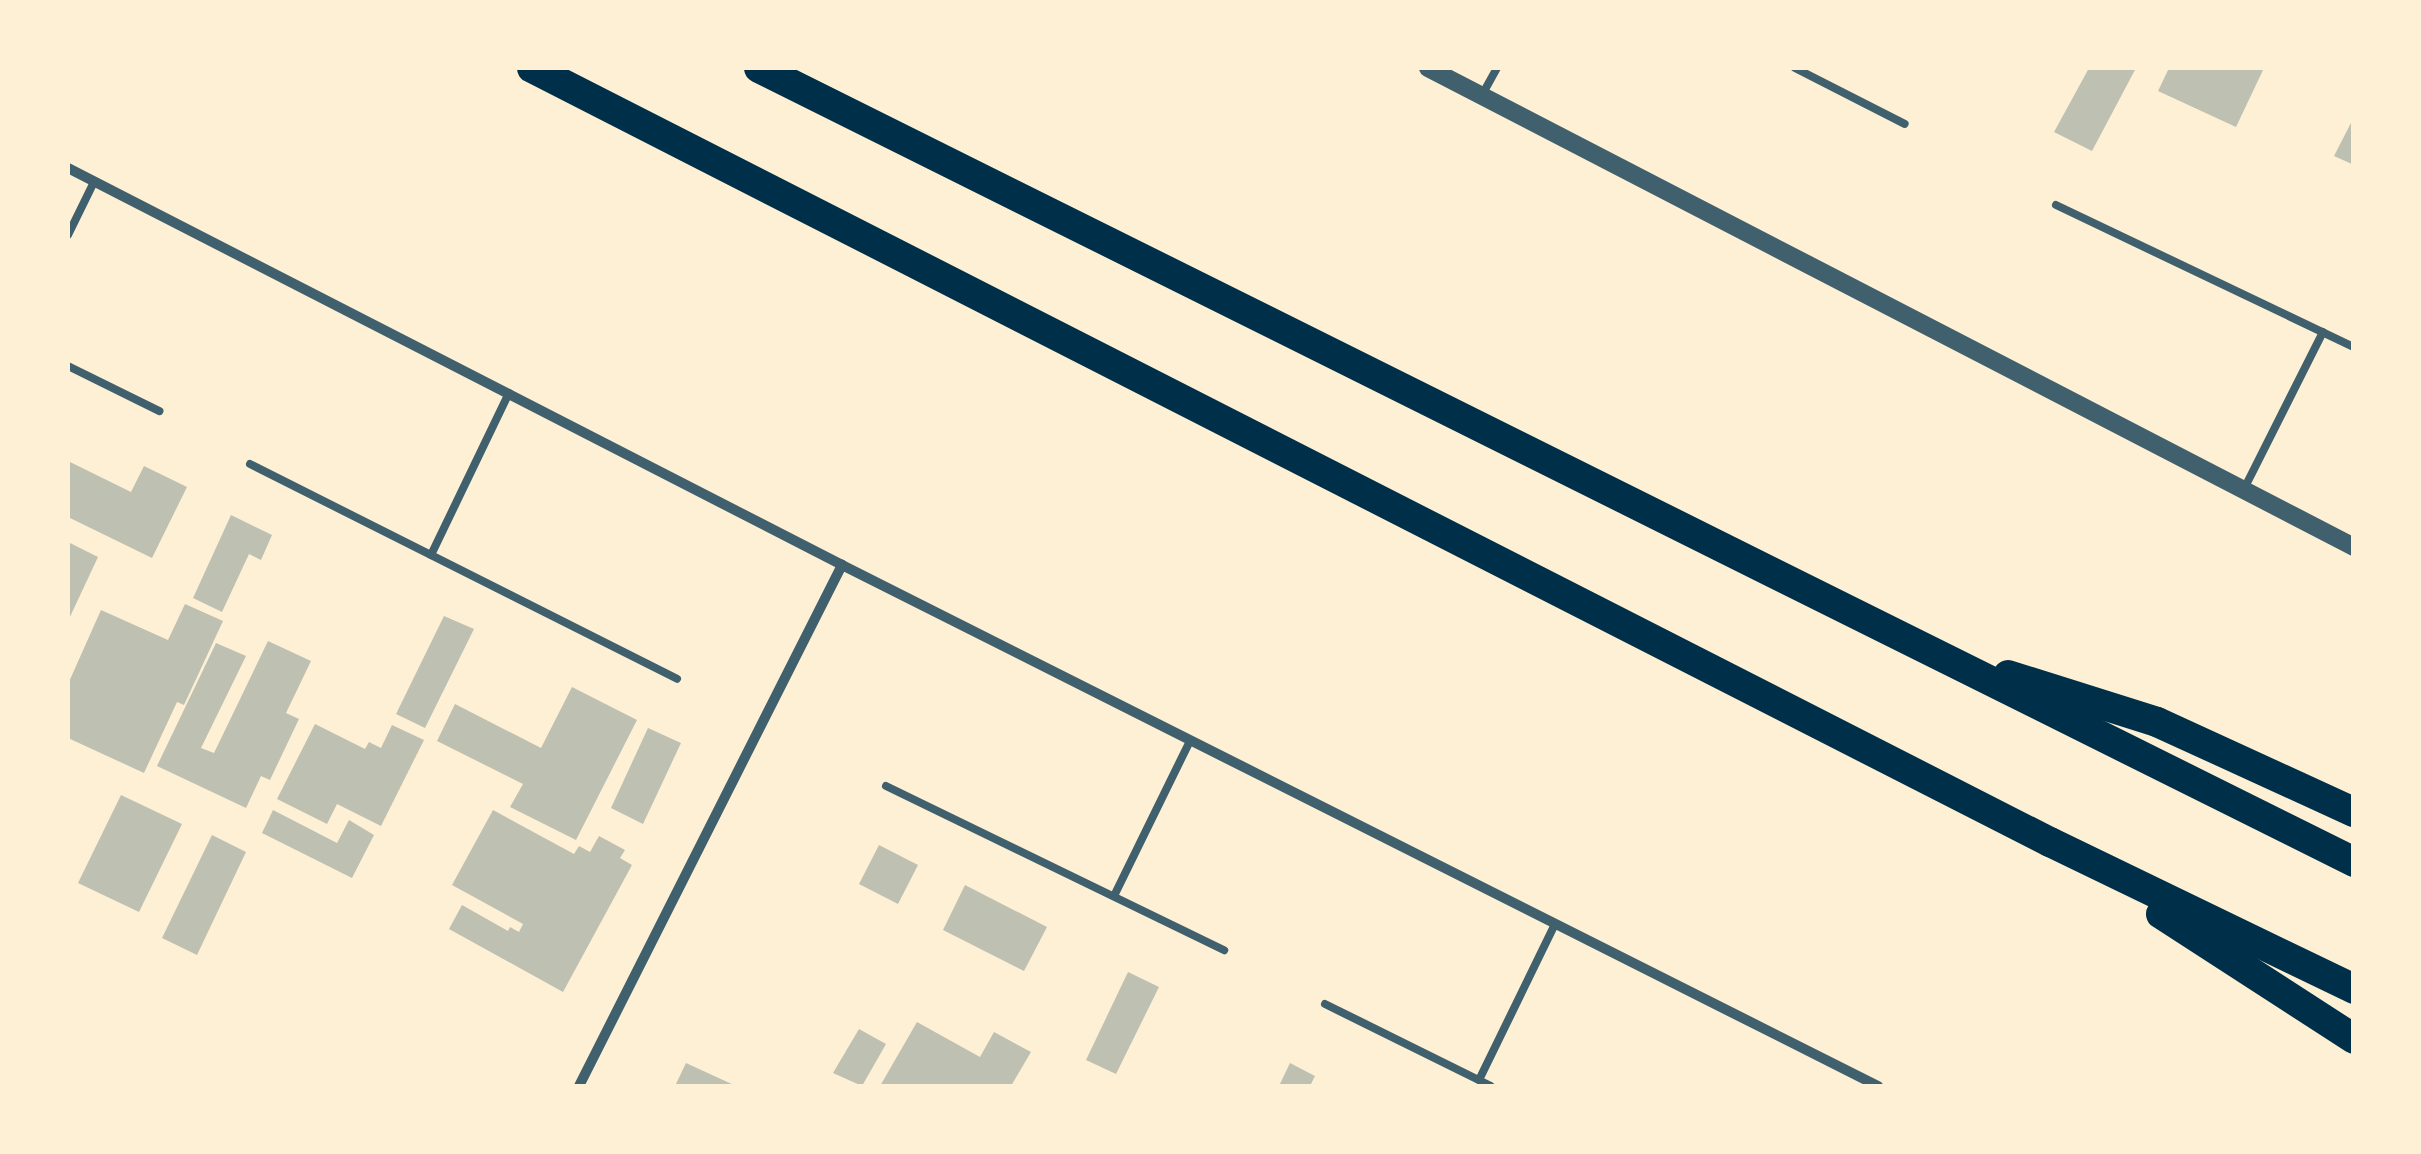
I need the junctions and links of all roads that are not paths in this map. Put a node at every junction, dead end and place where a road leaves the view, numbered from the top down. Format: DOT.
graph roads {
  1 [pos="532,68"];
  2 [pos="759,68"];
  3 [pos="1428,68"];
  4 [pos="1497,68"];
  5 [pos="1794,68"];
  6 [pos="1482,95"];
  7 [pos="1905,124"];
  8 [pos="68,168"];
  9 [pos="94,182"];
  10 [pos="2056,204"];
  11 [pos="68,236"];
  12 [pos="2323,332"];
  13 [pos="2354,347"];
  14 [pos="68,366"];
  15 [pos="509,393"];
  16 [pos="159,411"];
  17 [pos="250,464"];
  18 [pos="2243,491"];
  19 [pos="2354,548"];
  20 [pos="430,555"];
  21 [pos="842,565"];
  22 [pos="1951,662"];
  23 [pos="677,679"];
  24 [pos="1190,741"];
  25 [pos="886,786"];
  26 [pos="2354,812"];
  27 [pos="2050,842"];
  28 [pos="2354,862"];
  29 [pos="1114,896"];
  30 [pos="1556,924"];
  31 [pos="1224,950"];
  32 [pos="2354,989"];
  33 [pos="1325,1004"];
  34 [pos="2354,1039"];
  35 [pos="1479,1080"];
  36 [pos="579,1086"];
  37 [pos="1492,1086"];
  38 [pos="1878,1086"];
  1 -- 27 [label="highway"];
  2 -- 22 [label="highway"];
  3 -- 6 [label="street"];
  4 -- 6 [label="lane"];
  5 -- 7 [label="lane"];
  6 -- 18 [label="street"];
  8 -- 9 [label="street"];
  9 -- 11 [label="lane"];
  9 -- 15 [label="street"];
  10 -- 12 [label="lane"];
  12 -- 13 [label="lane"];
  12 -- 18 [label="lane"];
  14 -- 16 [label="lane"];
  15 -- 20 [label="lane"];
  15 -- 21 [label="street"];
  17 -- 20 [label="lane"];
  18 -- 19 [label="street"];
  20 -- 23 [label="lane"];
  21 -- 24 [label="street"];
  21 -- 36 [label="street"];
  22 -- 26 [label="highway"];
  22 -- 28 [label="highway"];
  24 -- 29 [label="lane"];
  24 -- 30 [label="street"];
  25 -- 29 [label="lane"];
  27 -- 32 [label="highway"];
  27 -- 34 [label="highway"];
  29 -- 31 [label="lane"];
  30 -- 35 [label="lane"];
  30 -- 38 [label="street"];
  33 -- 35 [label="lane"];
  35 -- 37 [label="lane"];
}
